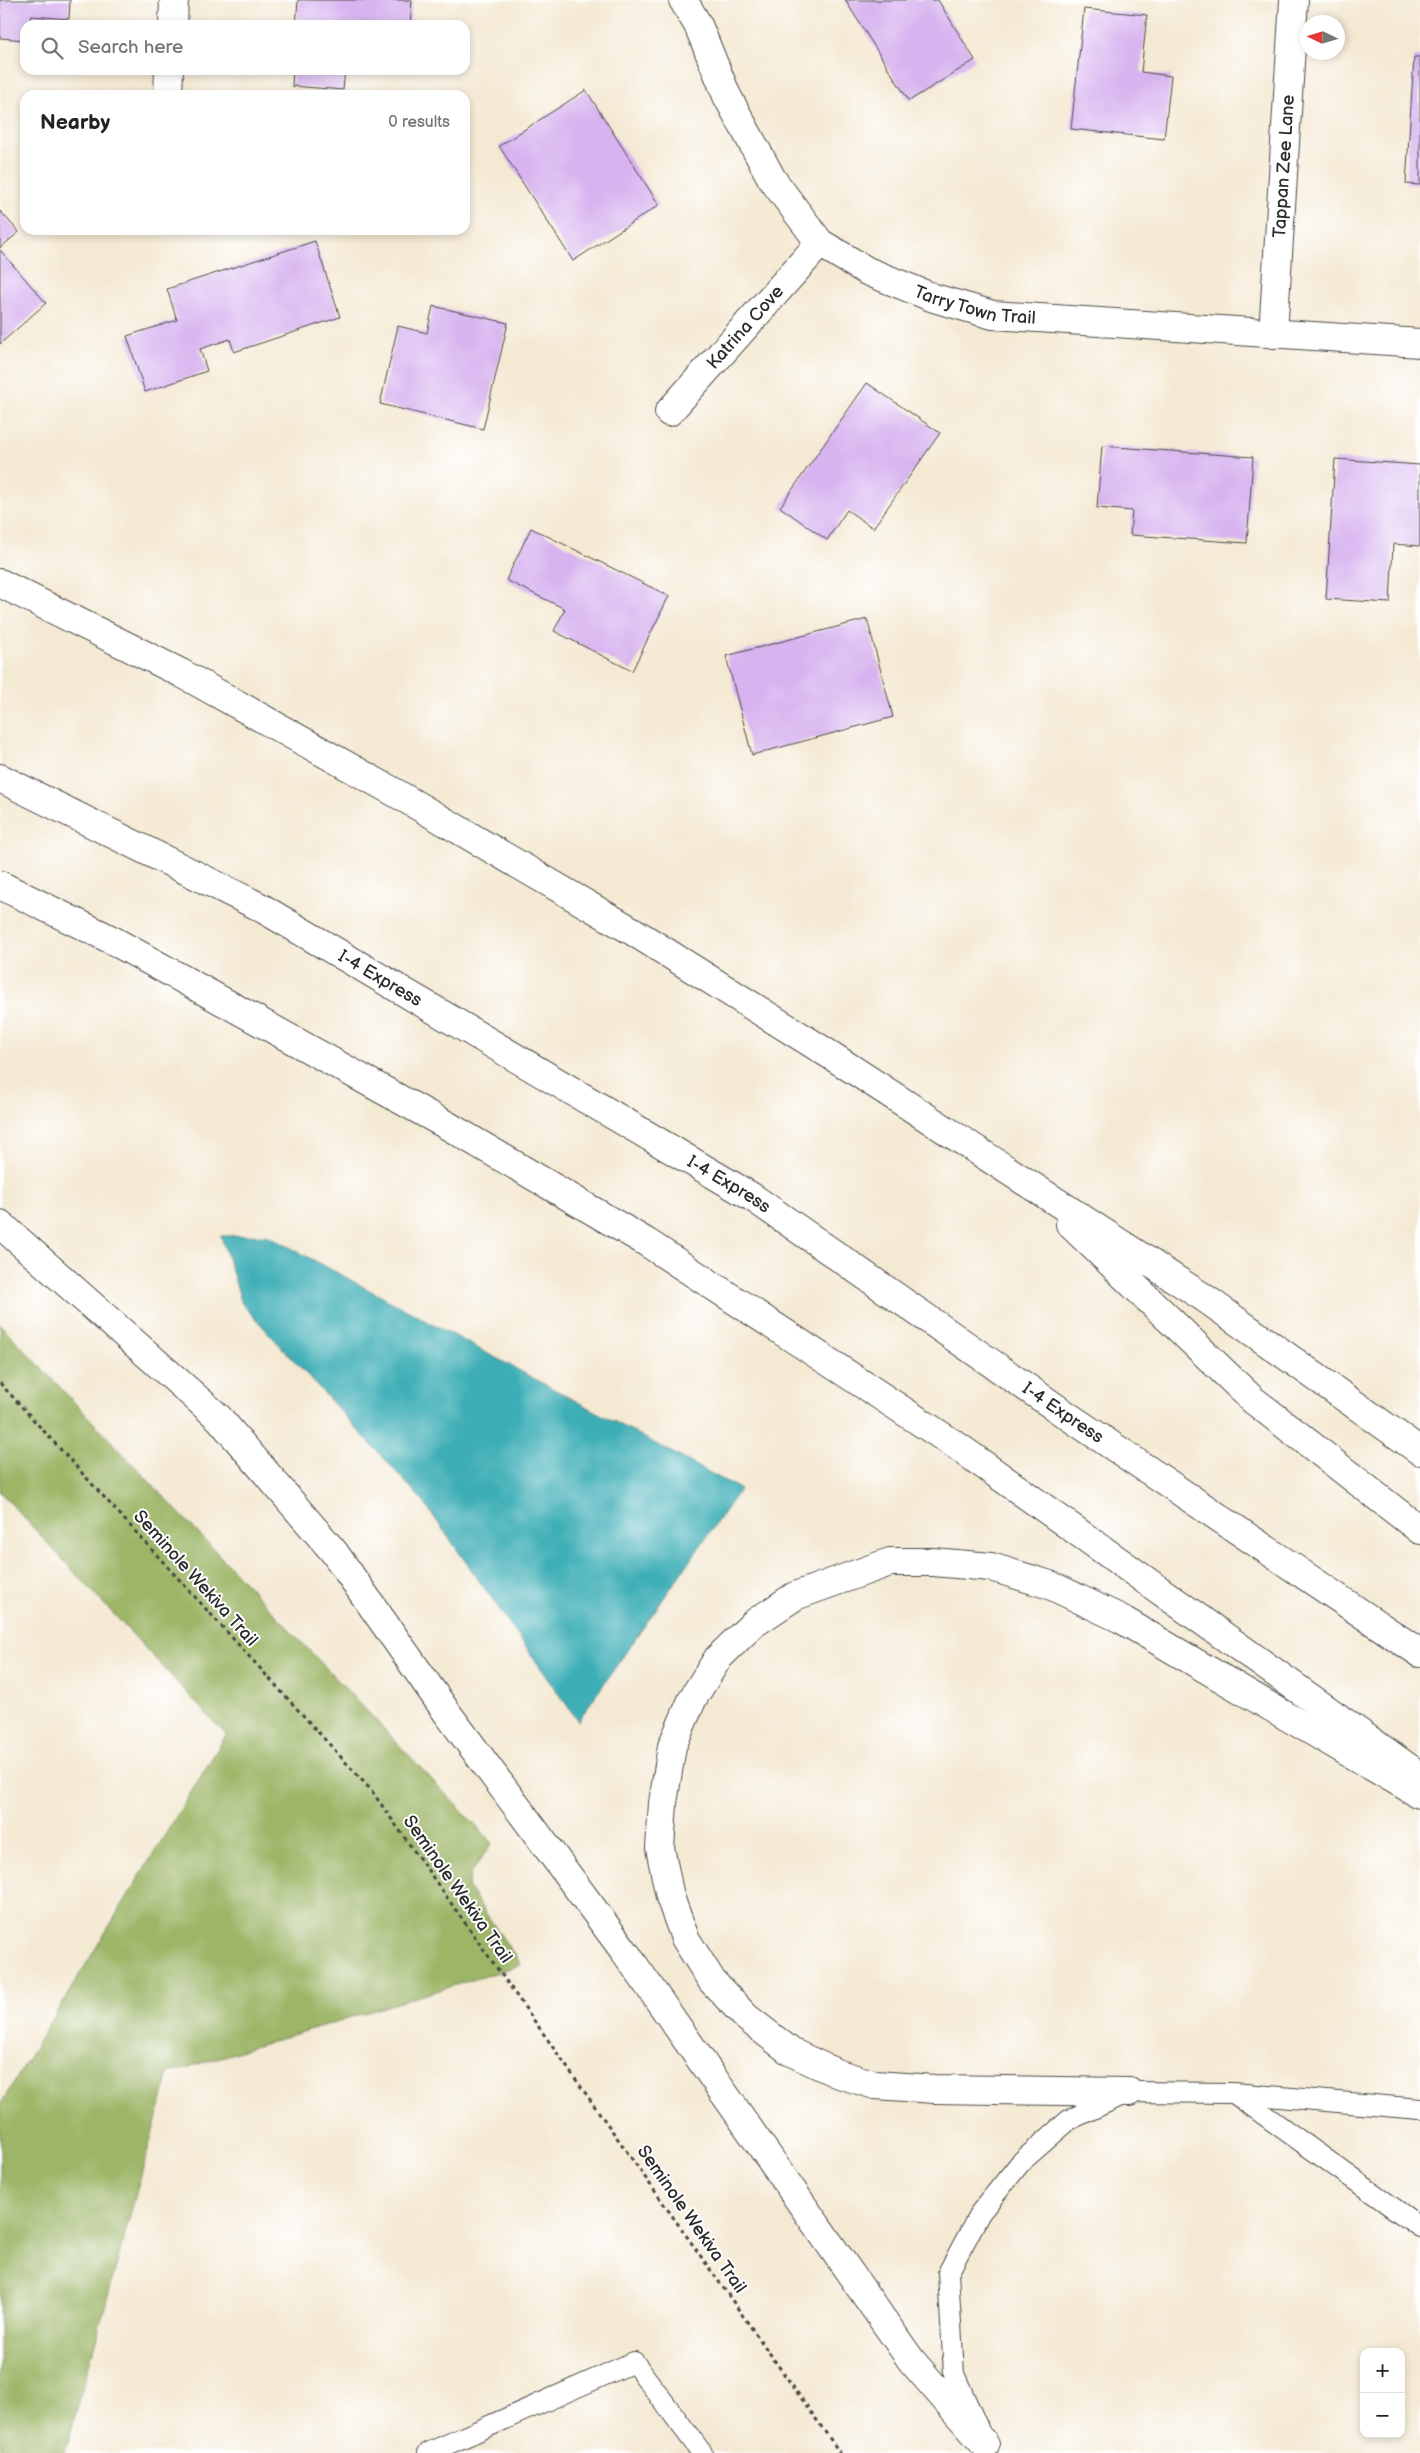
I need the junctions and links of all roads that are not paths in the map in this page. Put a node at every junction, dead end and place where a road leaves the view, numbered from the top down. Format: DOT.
graph roads {
  1 [pos="174,0"];
  2 [pos="683,0"];
  3 [pos="1294,0"];
  4 [pos="173,20"];
  5 [pos="169,75"];
  6 [pos="168,90"];
  7 [pos="820,243"];
  8 [pos="1273,334"];
  9 [pos="1420,343"];
  10 [pos="669,412"];
  11 [pos="0,583"];
  12 [pos="0,778"];
  13 [pos="0,885"];
  14 [pos="1022,1177"];
  15 [pos="0,1224"];
  16 [pos="1420,1451"];
  17 [pos="1420,1530"];
  18 [pos="1420,1653"];
  19 [pos="1420,1776"];
  20 [pos="1420,1794"];
  21 [pos="1129,2092"];
  22 [pos="1234,2093"];
  23 [pos="1420,2109"];
  24 [pos="1420,2227"];
  25 [pos="989,2449"];
  26 [pos="428,2453"];
  27 [pos="702,2453"];
  1 -- 4 [label="main road"];
  2 -- 7 [label="main road, Tarry Town Trail"];
  3 -- 8 [label="main road, Tappan Zee Lane"];
  5 -- 6 [label="main road"];
  7 -- 8 [label="main road, Tarry Town Trail"];
  7 -- 10 [label="main road, Katrina Cove"];
  8 -- 9 [label="main road, Tarry Town Trail"];
  11 -- 14 [label="main road"];
  12 -- 18 [label="main road, I-4 Express"];
  13 -- 19 [label="main road"];
  14 -- 16 [label="main road"];
  14 -- 17 [label="main road"];
  15 -- 25 [label="main road"];
  20 -- 21 [label="main road"];
  21 -- 22 [label="lane"];
  21 -- 25 [label="lane"];
  22 -- 23 [label="lane"];
  22 -- 24 [label="lane"];
  26 -- 27 [label="lane"];
}
